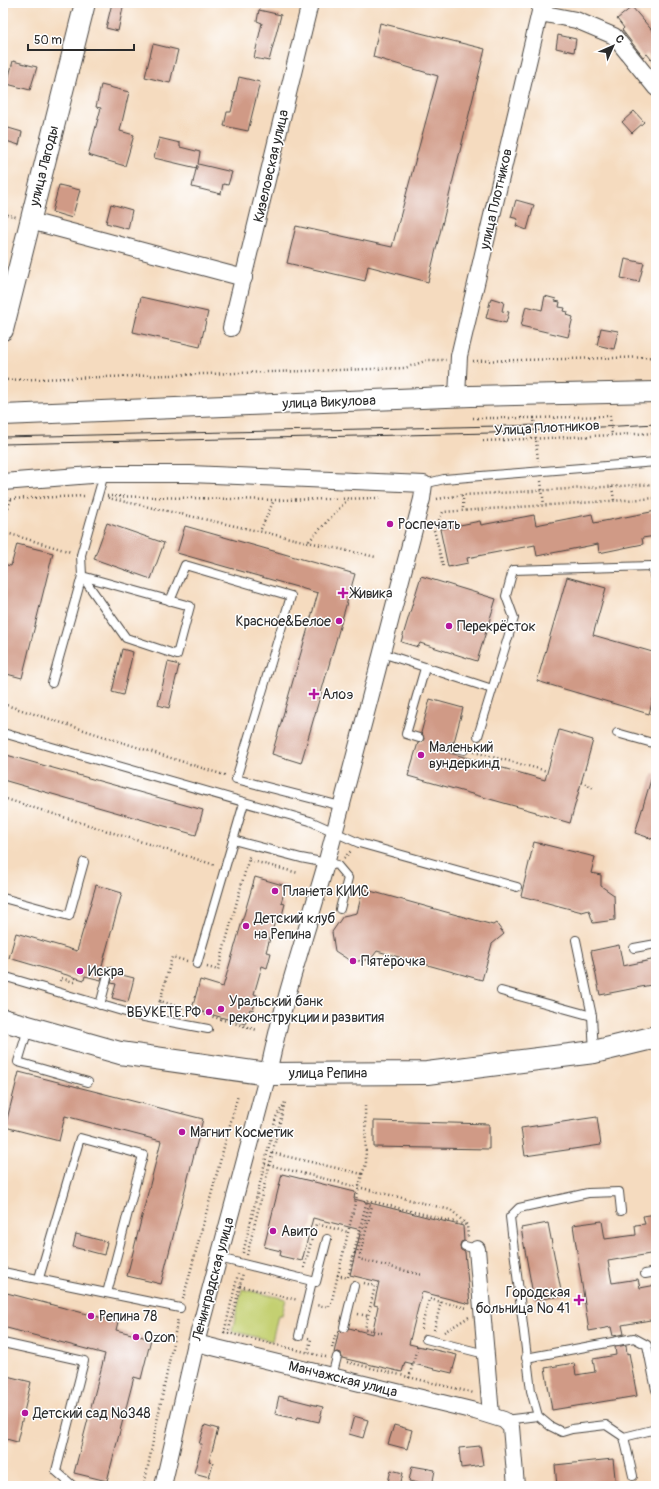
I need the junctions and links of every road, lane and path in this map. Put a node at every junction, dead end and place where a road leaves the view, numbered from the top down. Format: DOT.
graph roads {
  1 [pos="85,3"];
  2 [pos="310,3"];
  3 [pos="541,8"];
  4 [pos="656,88"];
  5 [pos="30,221"];
  6 [pos="244,278"];
  7 [pos="231,328"];
  8 [pos="3,330"];
  9 [pos="656,357"];
  10 [pos="460,361"];
  11 [pos="3,380"];
  12 [pos="656,392"];
  13 [pos="458,396"];
  14 [pos="3,415"];
  15 [pos="473,418"];
  16 [pos="534,418"];
  17 [pos="656,433"];
  18 [pos="612,435"];
  19 [pos="536,440"];
  20 [pos="483,442"];
  21 [pos="656,462"];
  22 [pos="539,471"];
  23 [pos="104,474"];
  24 [pos="3,482"];
  25 [pos="424,484"];
  26 [pos="612,487"];
  27 [pos="463,495"];
  28 [pos="98,496"];
  29 [pos="349,498"];
  30 [pos="656,498"];
  31 [pos="3,499"];
  32 [pos="11,499"];
  33 [pos="274,500"];
  34 [pos="614,500"];
  35 [pos="544,505"];
  36 [pos="464,510"];
  37 [pos="3,523"];
  38 [pos="261,529"];
  39 [pos="3,532"];
  40 [pos="309,542"];
  41 [pos="81,555"];
  42 [pos="376,557"];
  43 [pos="443,566"];
  44 [pos="82,576"];
  45 [pos="656,583"];
  46 [pos="170,601"];
  47 [pos="382,653"];
  48 [pos="425,668"];
  49 [pos="52,683"];
  50 [pos="492,689"];
  51 [pos="3,704"];
  52 [pos="3,733"];
  53 [pos="617,733"];
  54 [pos="478,736"];
  55 [pos="419,738"];
  56 [pos="656,744"];
  57 [pos="452,747"];
  58 [pos="464,750"];
  59 [pos="547,772"];
  60 [pos="236,779"];
  61 [pos="581,782"];
  62 [pos="594,788"];
  63 [pos="3,798"];
  64 [pos="244,803"];
  65 [pos="341,806"];
  66 [pos="334,832"];
  67 [pos="233,840"];
  68 [pos="253,846"];
  69 [pos="249,860"];
  70 [pos="84,862"];
  71 [pos="326,863"];
  72 [pos="225,868"];
  73 [pos="298,873"];
  74 [pos="517,887"];
  75 [pos="3,898"];
  76 [pos="340,909"];
  77 [pos="576,940"];
  78 [pos="656,944"];
  79 [pos="634,948"];
  80 [pos="197,964"];
  81 [pos="109,971"];
  82 [pos="3,976"];
  83 [pos="75,978"];
  84 [pos="60,981"];
  85 [pos="502,991"];
  86 [pos="100,1005"];
  87 [pos="592,1016"];
  88 [pos="3,1020"];
  89 [pos="29,1027"];
  90 [pos="208,1029"];
  91 [pos="257,1030"];
  92 [pos="656,1037"];
  93 [pos="594,1052"];
  94 [pos="268,1074"];
  95 [pos="88,1082"];
  96 [pos="238,1095"];
  97 [pos="365,1105"];
  98 [pos="265,1164"];
  99 [pos="269,1165"];
  100 [pos="362,1174"];
  101 [pos="621,1211"];
  102 [pos="348,1232"];
  103 [pos="327,1239"];
  104 [pos="471,1247"];
  105 [pos="219,1258"];
  106 [pos="244,1262"];
  107 [pos="300,1271"];
  108 [pos="3,1272"];
  109 [pos="656,1272"];
  110 [pos="645,1274"];
  111 [pos="422,1275"];
  112 [pos="338,1276"];
  113 [pos="39,1278"];
  114 [pos="348,1278"];
  115 [pos="312,1281"];
  116 [pos="354,1286"];
  117 [pos="107,1294"];
  118 [pos="441,1302"];
  119 [pos="180,1308"];
  120 [pos="473,1314"];
  121 [pos="344,1327"];
  122 [pos="224,1332"];
  123 [pos="228,1333"];
  124 [pos="443,1333"];
  125 [pos="299,1336"];
  126 [pos="429,1338"];
  127 [pos="3,1343"];
  128 [pos="196,1343"];
  129 [pos="223,1344"];
  130 [pos="485,1354"];
  131 [pos="337,1358"];
  132 [pos="526,1358"];
  133 [pos="332,1376"];
  134 [pos="656,1390"];
  135 [pos="489,1397"];
  136 [pos="538,1416"];
  137 [pos="497,1418"];
  138 [pos="656,1429"];
  139 [pos="624,1437"];
  140 [pos="633,1476"];
  141 [pos="73,1486"];
  142 [pos="144,1486"];
  143 [pos="163,1486"];
  144 [pos="516,1486"];
  1 -- 5 [label="street, улица Лагоды"];
  2 -- 6 [label="street, Кизеловская улица"];
  3 -- 4 [label="street"];
  3 -- 10 [label="street, улица Плотников"];
  5 -- 6 [label="street"];
  5 -- 8 [label="street, улица Лагоды"];
  6 -- 7 [label="street, Кизеловская улица"];
  9 -- 10 [label="path"];
  10 -- 11 [label="path"];
  10 -- 13 [label="street, улица Плотников"];
  12 -- 13 [label="street, улица Викулова"];
  13 -- 14 [label="street, улица Викулова"];
  15 -- 16 [label="path, Улица Плотников"];
  16 -- 18 [label="path, Улица Плотников"];
  16 -- 19 [label="path"];
  17 -- 18 [label="path, Улица Плотников"];
  18 -- 19 [label="path, Улица Плотников"];
  19 -- 20 [label="path, Улица Плотников"];
  19 -- 22 [label="path"];
  21 -- 22 [label="lane"];
  22 -- 25 [label="lane"];
  22 -- 35 [label="path"];
  23 -- 24 [label="street"];
  23 -- 25 [label="street"];
  23 -- 28 [label="lane"];
  25 -- 47 [label="street, Ленинградская улица"];
  26 -- 34 [label="path"];
  27 -- 36 [label="path"];
  28 -- 32 [label="path"];
  28 -- 40 [label="path"];
  28 -- 41 [label="lane"];
  29 -- 40 [label="path"];
  30 -- 34 [label="path"];
  31 -- 32 [label="path"];
  32 -- 37 [label="path"];
  33 -- 38 [label="path"];
  34 -- 35 [label="path"];
  35 -- 36 [label="path"];
  36 -- 43 [label="path"];
  39 -- 41 [label="path"];
  40 -- 42 [label="path"];
  41 -- 44 [label="lane"];
  44 -- 46 [label="lane"];
  44 -- 46 [label="lane"];
  44 -- 49 [label="lane"];
  45 -- 50 [label="lane"];
  46 -- 60 [label="lane"];
  47 -- 48 [label="lane"];
  47 -- 65 [label="street, Ленинградская улица"];
  48 -- 50 [label="lane"];
  48 -- 55 [label="lane"];
  50 -- 54 [label="lane"];
  51 -- 60 [label="path"];
  52 -- 64 [label="lane"];
  53 -- 56 [label="lane"];
  57 -- 58 [label="lane"];
  58 -- 59 [label="path"];
  60 -- 65 [label="lane"];
  61 -- 62 [label="path"];
  63 -- 72 [label="path"];
  64 -- 66 [label="lane"];
  64 -- 67 [label="lane"];
  65 -- 66 [label="street, Ленинградская улица"];
  66 -- 71 [label="street, Ленинградская улица"];
  66 -- 74 [label="lane"];
  67 -- 68 [label="lane"];
  67 -- 72 [label="lane"];
  68 -- 69 [label="path"];
  68 -- 71 [label="lane"];
  69 -- 73 [label="path"];
  69 -- 80 [label="path"];
  70 -- 75 [label="lane"];
  71 -- 76 [label="lane"];
  71 -- 94 [label="street, Ленинградская улица"];
  72 -- 80 [label="lane"];
  77 -- 87 [label="lane"];
  78 -- 79 [label="lane"];
  80 -- 91 [label="path"];
  81 -- 86 [label="lane"];
  82 -- 86 [label="lane"];
  83 -- 84 [label="path"];
  85 -- 87 [label="lane"];
  86 -- 90 [label="lane"];
  87 -- 93 [label="lane"];
  88 -- 89 [label="main road, улица Репина"];
  89 -- 94 [label="main road, улица Репина"];
  89 -- 95 [label="lane"];
  92 -- 93 [label="main road, улица Репина"];
  93 -- 94 [label="main road, улица Репина"];
  94 -- 105 [label="street, Ленинградская улица"];
  96 -- 119 [label="path"];
  97 -- 100 [label="path"];
  98 -- 99 [label="path"];
  98 -- 99 [label="path"];
  98 -- 106 [label="path"];
  99 -- 106 [label="path"];
  99 -- 111 [label="path"];
  101 -- 132 [label="lane"];
  102 -- 107 [label="path"];
  103 -- 115 [label="lane"];
  104 -- 130 [label="street"];
  105 -- 106 [label="lane"];
  105 -- 128 [label="street, Ленинградская улица"];
  106 -- 115 [label="lane"];
  106 -- 122 [label="path"];
  106 -- 123 [label="path"];
  108 -- 113 [label="lane"];
  109 -- 110 [label="lane"];
  112 -- 114 [label="path"];
  113 -- 117 [label="lane"];
  113 -- 117 [label="lane"];
  115 -- 125 [label="lane"];
  116 -- 121 [label="lane"];
  117 -- 119 [label="lane"];
  118 -- 126 [label="path"];
  119 -- 142 [label="path"];
  120 -- 124 [label="path"];
  122 -- 123 [label="path"];
  122 -- 129 [label="path"];
  123 -- 129 [label="path"];
  123 -- 131 [label="path"];
  126 -- 130 [label="lane"];
  127 -- 141 [label="lane"];
  128 -- 129 [label="street, Манчажская улица"];
  128 -- 143 [label="street, Ленинградская улица"];
  129 -- 133 [label="street, Манчажская улица"];
  130 -- 135 [label="street"];
  131 -- 133 [label="lane"];
  131 -- 135 [label="path"];
  132 -- 134 [label="lane"];
  132 -- 136 [label="lane"];
  133 -- 137 [label="street, Манчажская улица"];
  135 -- 137 [label="street"];
  136 -- 137 [label="lane"];
  136 -- 139 [label="lane"];
  137 -- 144 [label="street"];
  138 -- 139 [label="lane"];
  139 -- 140 [label="lane"];
}
